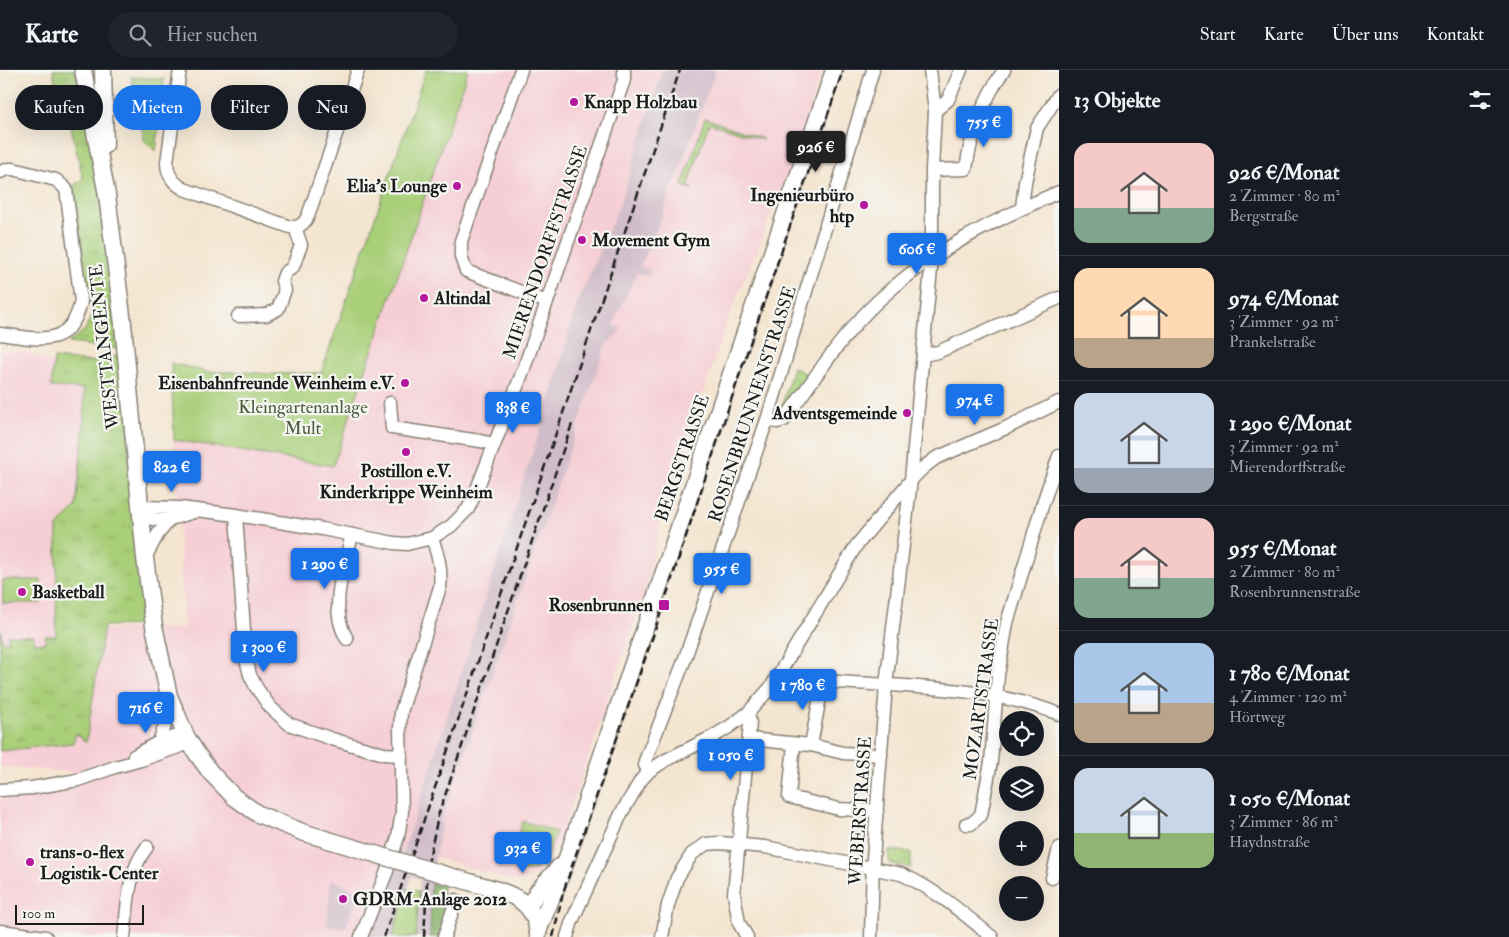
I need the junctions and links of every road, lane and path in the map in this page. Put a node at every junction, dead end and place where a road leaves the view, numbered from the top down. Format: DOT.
graph roads {
  1 [pos="77,70"];
  2 [pos="84,70"];
  3 [pos="103,70"];
  4 [pos="180,70"];
  5 [pos="358,70"];
  6 [pos="521,70"];
  7 [pos="624,70"];
  8 [pos="834,70"];
  9 [pos="873,70"];
  10 [pos="930,70"];
  11 [pos="960,70"];
  12 [pos="1004,70"];
  13 [pos="82,85"];
  14 [pos="86,85"];
  15 [pos="1059,94"];
  16 [pos="935,111"];
  17 [pos="94,130"];
  18 [pos="932,170"];
  19 [pos="0,172"];
  20 [pos="1059,192"];
  21 [pos="107,195"];
  22 [pos="1022,208"];
  23 [pos="296,227"];
  24 [pos="932,258"];
  25 [pos="1059,298"];
  26 [pos="547,302"];
  27 [pos="238,316"];
  28 [pos="0,334"];
  29 [pos="923,355"];
  30 [pos="1059,402"];
  31 [pos="390,403"];
  32 [pos="767,420"];
  33 [pos="494,444"];
  34 [pos="1059,456"];
  35 [pos="911,480"];
  36 [pos="141,509"];
  37 [pos="202,511"];
  38 [pos="236,515"];
  39 [pos="171,518"];
  40 [pos="352,535"];
  41 [pos="432,538"];
  42 [pos="145,558"];
  43 [pos="347,639"];
  44 [pos="886,685"];
  45 [pos="169,696"];
  46 [pos="996,696"];
  47 [pos="748,713"];
  48 [pos="1059,714"];
  49 [pos="188,739"];
  50 [pos="748,739"];
  51 [pos="159,742"];
  52 [pos="794,744"];
  53 [pos="811,746"];
  54 [pos="400,755"];
  55 [pos="880,755"];
  56 [pos="115,767"];
  57 [pos="649,772"];
  58 [pos="0,790"];
  59 [pos="878,811"];
  60 [pos="966,824"];
  61 [pos="738,844"];
  62 [pos="147,847"];
  63 [pos="1059,848"];
  64 [pos="873,869"];
  65 [pos="1052,878"];
  66 [pos="551,886"];
  67 [pos="510,894"];
  68 [pos="456,900"];
  69 [pos="528,907"];
  70 [pos="0,931"];
  71 [pos="538,934"];
  72 [pos="46,937"];
  73 [pos="124,937"];
  74 [pos="361,937"];
  75 [pos="444,937"];
  76 [pos="567,937"];
  77 [pos="662,937"];
  78 [pos="747,937"];
  79 [pos="871,937"];
  80 [pos="992,937"];
  1 -- 13 [label="main road"];
  2 -- 14 [label="main road, WESTTANGENTE"];
  3 -- 21 [label="main road"];
  4 -- 23 [label="street"];
  5 -- 23 [label="street"];
  6 -- 26 [label="street"];
  7 -- 26 [label="street, MIERENDORFFSTRASSE"];
  8 -- 66 [label="main road, BERGSTRASSE"];
  9 -- 32 [label="street, ROSENBRUNNENSTRASSE"];
  10 -- 16 [label="street, WEBERSTRASSE"];
  11 -- 16 [label="street"];
  12 -- 18 [label="street"];
  15 -- 22 [label="street"];
  16 -- 18 [label="street, WEBERSTRASSE"];
  17 -- 21 [label="main road, WESTTANGENTE"];
  18 -- 24 [label="street, WEBERSTRASSE"];
  19 -- 28 [label="street"];
  20 -- 22 [label="street"];
  21 -- 36 [label="main road, WESTTANGENTE"];
  22 -- 24 [label="street"];
  23 -- 27 [label="street"];
  24 -- 29 [label="street, WEBERSTRASSE"];
  24 -- 32 [label="street"];
  25 -- 29 [label="street"];
  26 -- 33 [label="street, MIERENDORFFSTRASSE"];
  29 -- 35 [label="street, WEBERSTRASSE"];
  30 -- 35 [label="street"];
  31 -- 33 [label="street"];
  32 -- 57 [label="street, ROSENBRUNNENSTRASSE"];
  33 -- 41 [label="street, MIERENDORFFSTRASSE"];
  34 -- 46 [label="street, MOZARTSTRASSE"];
  35 -- 44 [label="street, WEBERSTRASSE"];
  35 -- 47 [label="street"];
  36 -- 37 [label="street, MIERENDORFFSTRASSE"];
  36 -- 39 [label="street, MIERENDORFFSTRASSE"];
  36 -- 42 [label="main road, WESTTANGENTE"];
  37 -- 38 [label="street, MIERENDORFFSTRASSE"];
  37 -- 39 [label="street, MIERENDORFFSTRASSE"];
  38 -- 40 [label="street, MIERENDORFFSTRASSE"];
  38 -- 54 [label="street"];
  39 -- 42 [label="street"];
  40 -- 41 [label="street, MIERENDORFFSTRASSE"];
  40 -- 43 [label="street"];
  41 -- 54 [label="street"];
  42 -- 45 [label="main road, WESTTANGENTE"];
  44 -- 46 [label="street"];
  44 -- 53 [label="street"];
  44 -- 55 [label="street, WEBERSTRASSE"];
  45 -- 49 [label="main road, WESTTANGENTE"];
  45 -- 51 [label="street"];
  46 -- 48 [label="street"];
  46 -- 60 [label="street, MOZARTSTRASSE"];
  47 -- 50 [label="street"];
  47 -- 57 [label="street"];
  49 -- 51 [label="street"];
  49 -- 56 [label="street"];
  49 -- 67 [label="main road, WESTTANGENTE, bridge"];
  50 -- 52 [label="street"];
  50 -- 61 [label="street"];
  51 -- 56 [label="street"];
  52 -- 53 [label="street"];
  52 -- 59 [label="street"];
  53 -- 55 [label="street"];
  54 -- 74 [label="street"];
  55 -- 59 [label="street, WEBERSTRASSE"];
  56 -- 58 [label="street"];
  57 -- 76 [label="street"];
  59 -- 64 [label="street, WEBERSTRASSE"];
  61 -- 64 [label="street"];
  61 -- 77 [label="street"];
  61 -- 78 [label="street"];
  62 -- 73 [label="street"];
  63 -- 65 [label="street"];
  64 -- 79 [label="street, WEBERSTRASSE"];
  64 -- 80 [label="street"];
  66 -- 67 [label="main road"];
  66 -- 69 [label="main road"];
  66 -- 71 [label="main road, BERGSTRASSE"];
  67 -- 69 [label="main road"];
  68 -- 75 [label="street"];
  69 -- 71 [label="main road"];
  70 -- 72 [label="street"];
}
